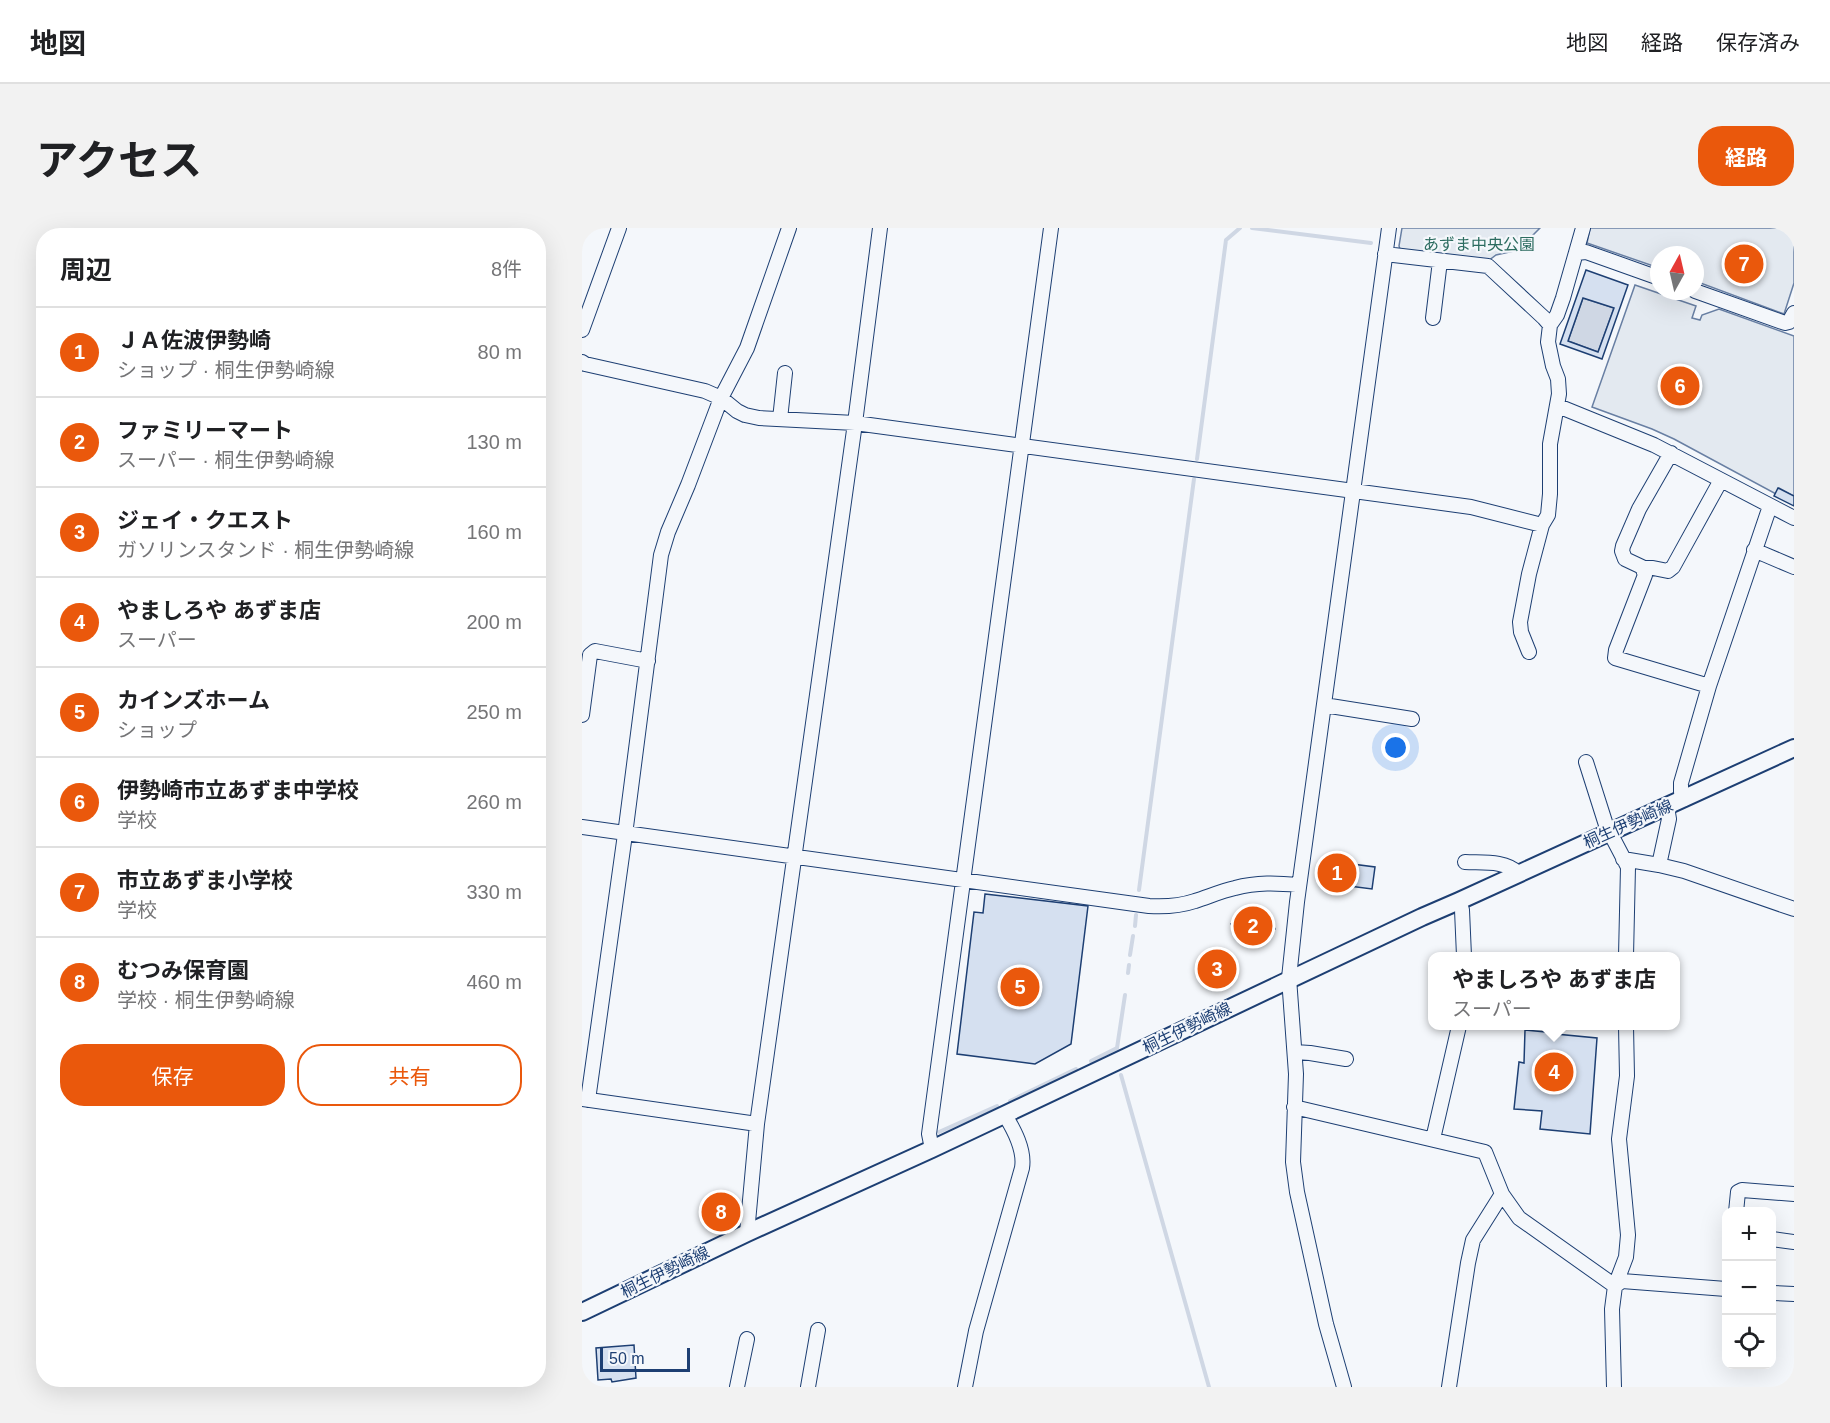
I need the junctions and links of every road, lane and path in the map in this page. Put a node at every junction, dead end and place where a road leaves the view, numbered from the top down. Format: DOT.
graph roads {
  1 [pos="619,228"];
  2 [pos="789,228"];
  3 [pos="880,228"];
  4 [pos="1051,228"];
  5 [pos="1389,228"];
  6 [pos="1584,228"];
  7 [pos="1576,253"];
  8 [pos="1386,254"];
  9 [pos="1440,261"];
  10 [pos="1650,275"];
  11 [pos="1704,294"];
  12 [pos="1794,313"];
  13 [pos="1433,318"];
  14 [pos="1550,325"];
  15 [pos="582,330"];
  16 [pos="582,362"];
  17 [pos="785,373"];
  18 [pos="721,398"];
  19 [pos="1558,406"];
  20 [pos="780,419"];
  21 [pos="855,423"];
  22 [pos="1023,445"];
  23 [pos="1671,453"];
  24 [pos="1721,480"];
  25 [pos="1353,490"];
  26 [pos="1770,506"];
  27 [pos="1794,518"];
  28 [pos="1542,525"];
  29 [pos="1754,550"];
  30 [pos="1794,567"];
  31 [pos="1644,571"];
  32 [pos="1529,652"];
  33 [pos="648,661"];
  34 [pos="1709,687"];
  35 [pos="1324,705"];
  36 [pos="582,715"];
  37 [pos="1412,719"];
  38 [pos="1794,748"];
  39 [pos="1586,762"];
  40 [pos="1684,799"];
  41 [pos="1667,807"];
  42 [pos="582,826"];
  43 [pos="626,832"];
  44 [pos="1610,832"];
  45 [pos="796,856"];
  46 [pos="1623,860"];
  47 [pos="1465,862"];
  48 [pos="1659,865"];
  49 [pos="1518,873"];
  50 [pos="963,881"];
  51 [pos="1299,885"];
  52 [pos="1459,901"];
  53 [pos="1794,909"];
  54 [pos="1464,952"];
  55 [pos="1626,952"];
  56 [pos="1289,978"];
  57 [pos="1458,1030"];
  58 [pos="1626,1030"];
  59 [pos="1295,1052"];
  60 [pos="1346,1059"];
  61 [pos="585,1100"];
  62 [pos="1294,1107"];
  63 [pos="1005,1114"];
  64 [pos="757,1124"];
  65 [pos="1433,1139"];
  66 [pos="932,1149"];
  67 [pos="1502,1194"];
  68 [pos="1794,1194"];
  69 [pos="1736,1207"];
  70 [pos="747,1233"];
  71 [pos="1776,1240"];
  72 [pos="1794,1242"];
  73 [pos="1615,1286"];
  74 [pos="1722,1289"];
  75 [pos="1776,1293"];
  76 [pos="1794,1294"];
  77 [pos="582,1312"];
  78 [pos="818,1330"];
  79 [pos="747,1339"];
  80 [pos="737,1387"];
  81 [pos="808,1387"];
  82 [pos="965,1387"];
  83 [pos="1344,1387"];
  84 [pos="1449,1387"];
  85 [pos="1614,1387"];
  1 -- 15 [label="street"];
  2 -- 18 [label="street"];
  3 -- 21 [label="street"];
  4 -- 22 [label="street"];
  5 -- 8 [label="street"];
  6 -- 7 [label="street"];
  7 -- 10 [label="street"];
  7 -- 14 [label="street"];
  8 -- 9 [label="street"];
  8 -- 25 [label="street"];
  9 -- 13 [label="street"];
  9 -- 14 [label="street"];
  11 -- 12 [label="street"];
  14 -- 19 [label="street"];
  16 -- 18 [label="street"];
  17 -- 20 [label="street"];
  18 -- 20 [label="street"];
  18 -- 33 [label="street"];
  19 -- 23 [label="street"];
  19 -- 28 [label="street"];
  20 -- 21 [label="street"];
  21 -- 22 [label="street"];
  21 -- 45 [label="street"];
  22 -- 25 [label="street"];
  22 -- 50 [label="street"];
  23 -- 24 [label="street"];
  23 -- 31 [label="street"];
  24 -- 26 [label="street"];
  24 -- 31 [label="street"];
  25 -- 28 [label="street"];
  25 -- 35 [label="street"];
  26 -- 27 [label="street"];
  26 -- 29 [label="street"];
  28 -- 32 [label="street"];
  29 -- 30 [label="street"];
  29 -- 34 [label="street"];
  31 -- 34 [label="street"];
  33 -- 36 [label="street"];
  33 -- 43 [label="street"];
  34 -- 40 [label="street"];
  35 -- 37 [label="street"];
  35 -- 51 [label="street"];
  38 -- 40 [label="main road, 桐生伊勢崎線"];
  39 -- 44 [label="street"];
  40 -- 41 [label="main road, 桐生伊勢崎線"];
  41 -- 44 [label="main road, 桐生伊勢崎線"];
  41 -- 48 [label="street"];
  42 -- 43 [label="street"];
  43 -- 45 [label="street"];
  43 -- 61 [label="street"];
  44 -- 46 [label="street"];
  44 -- 49 [label="main road, 桐生伊勢崎線"];
  45 -- 50 [label="street"];
  45 -- 64 [label="street"];
  46 -- 48 [label="street"];
  46 -- 55 [label="street"];
  47 -- 49 [label="street"];
  48 -- 53 [label="street"];
  49 -- 52 [label="main road, 桐生伊勢崎線"];
  50 -- 51 [label="street"];
  50 -- 66 [label="street"];
  51 -- 56 [label="street"];
  52 -- 54 [label="street"];
  52 -- 56 [label="main road, 桐生伊勢崎線"];
  56 -- 59 [label="street"];
  56 -- 63 [label="main road, 桐生伊勢崎線"];
  57 -- 65 [label="street"];
  58 -- 73 [label="street"];
  59 -- 60 [label="street"];
  59 -- 62 [label="street"];
  61 -- 64 [label="street"];
  62 -- 65 [label="street"];
  62 -- 83 [label="street"];
  63 -- 66 [label="main road, 桐生伊勢崎線"];
  63 -- 82 [label="street"];
  64 -- 70 [label="street"];
  65 -- 67 [label="street"];
  66 -- 70 [label="main road, 桐生伊勢崎線"];
  67 -- 73 [label="street"];
  67 -- 84 [label="street"];
  68 -- 69 [label="street"];
  70 -- 77 [label="main road, 桐生伊勢崎線"];
  71 -- 72 [label="street"];
  73 -- 74 [label="street"];
  73 -- 85 [label="street"];
  75 -- 76 [label="street"];
  78 -- 81 [label="street"];
  79 -- 80 [label="street"];
}
